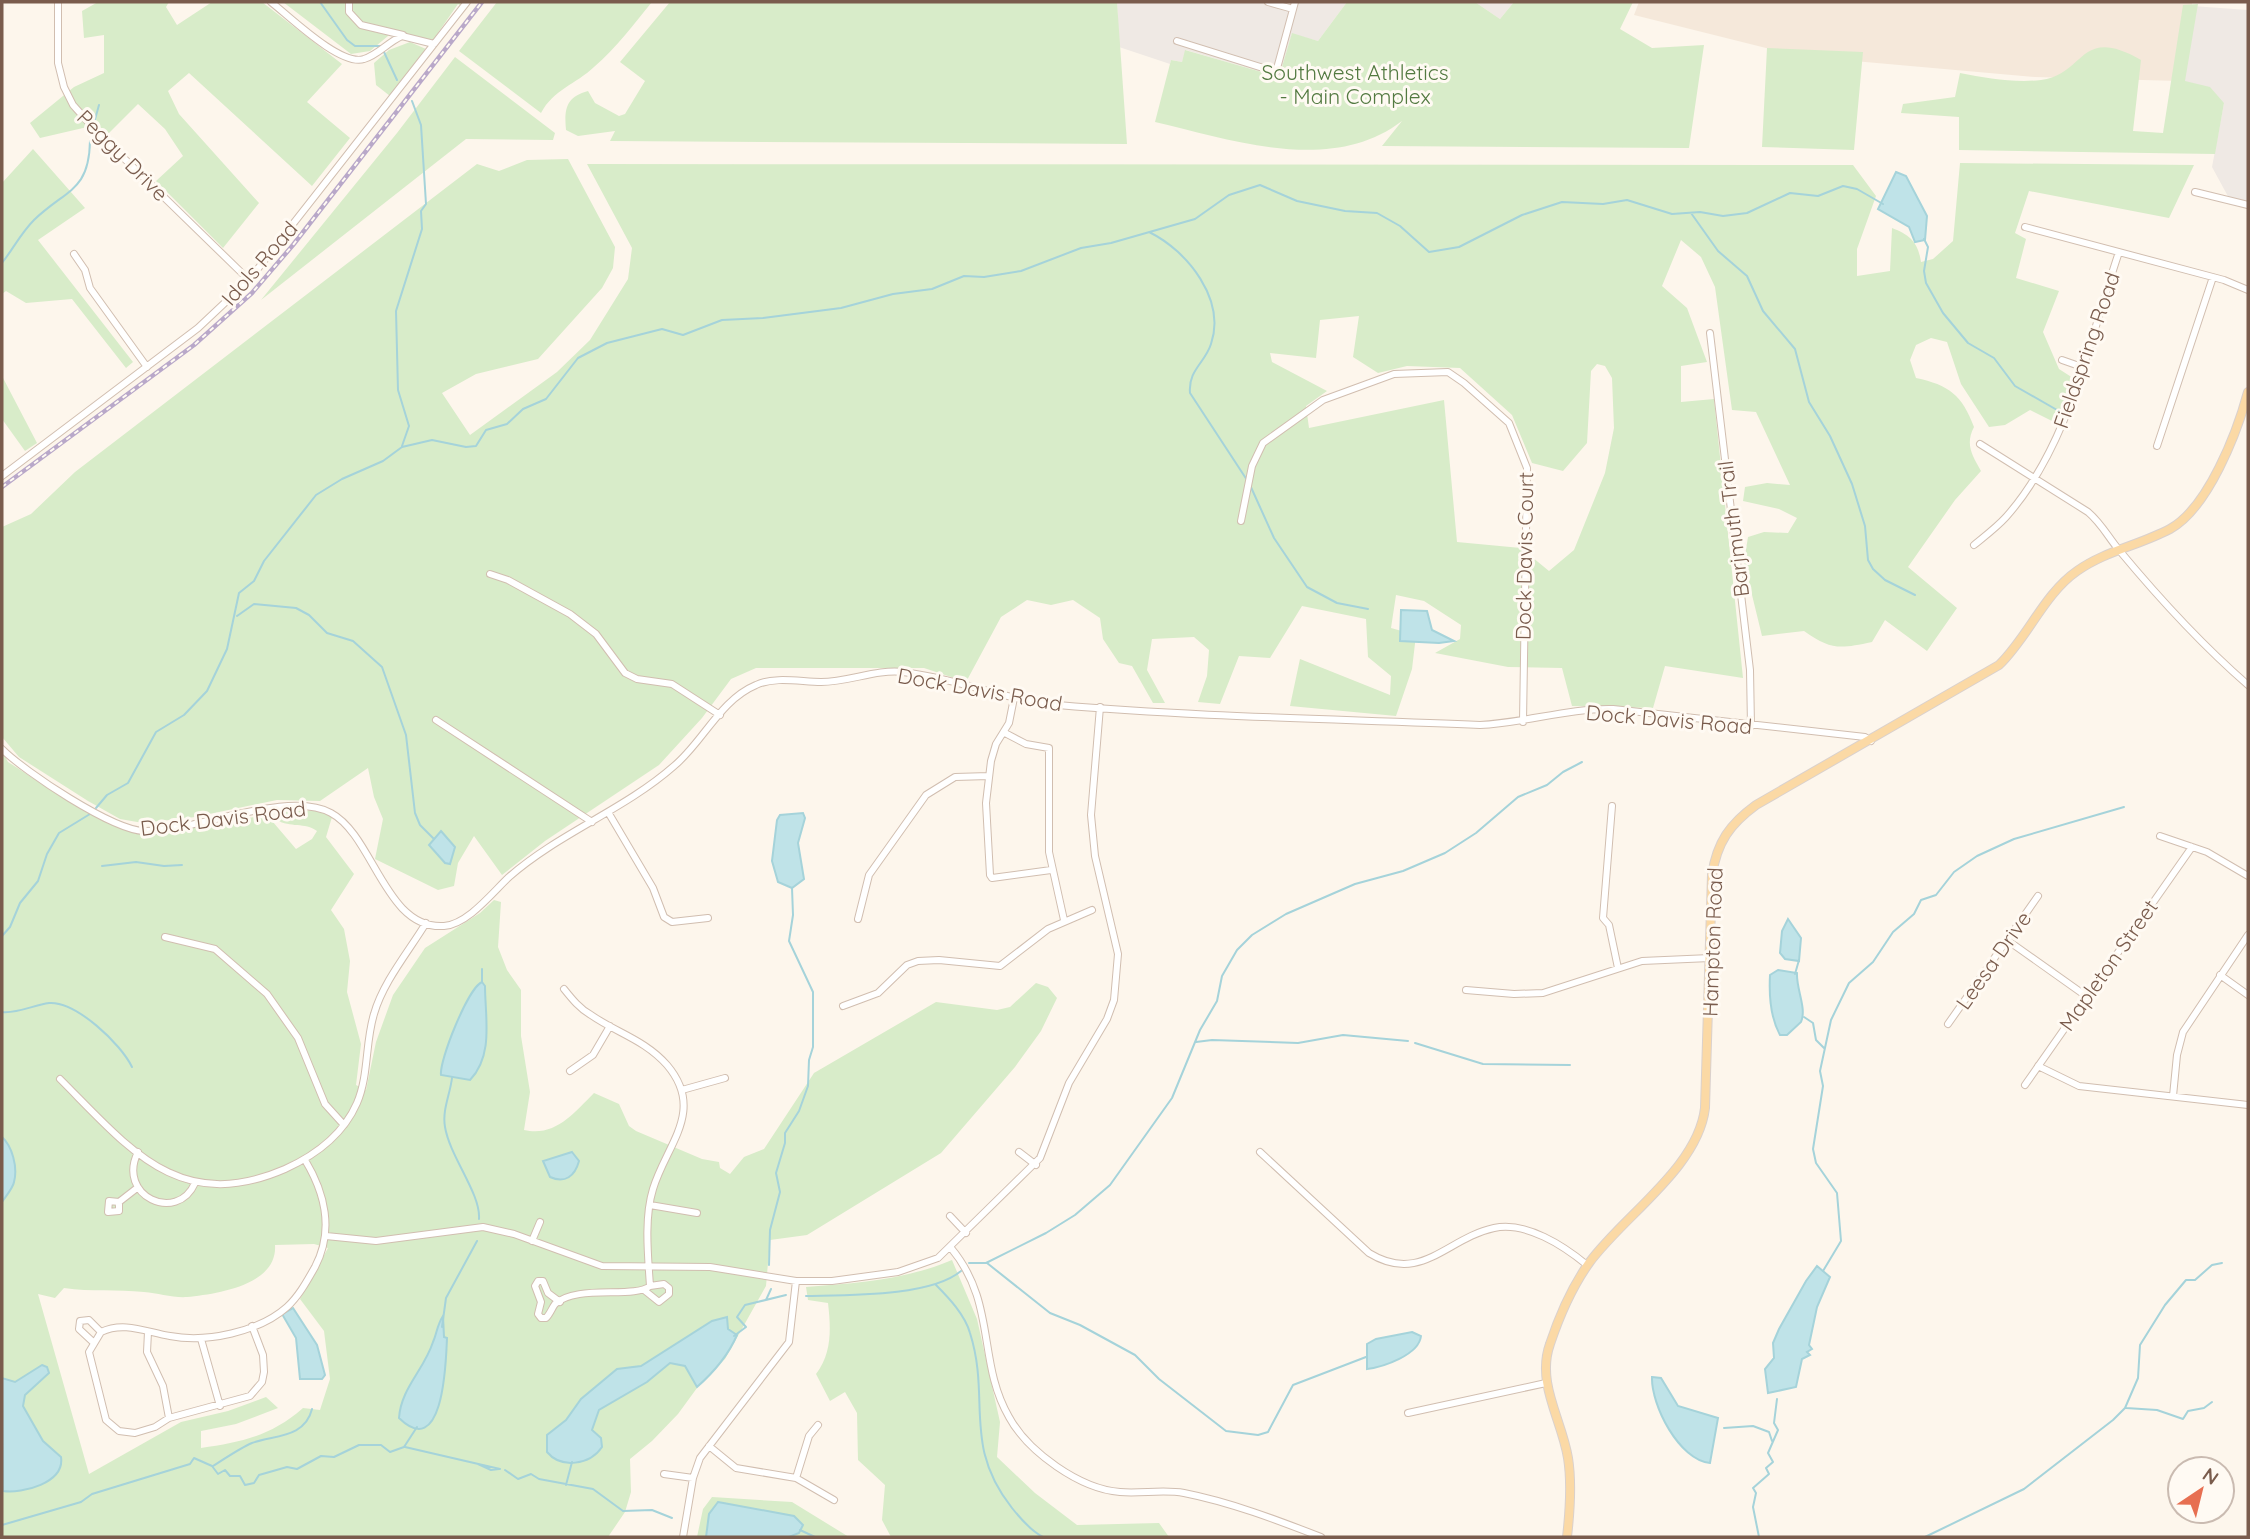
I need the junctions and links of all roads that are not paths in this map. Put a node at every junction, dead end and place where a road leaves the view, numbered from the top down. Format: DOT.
graph roads {
  1 [pos="58,2"];
  2 [pos="271,2"];
  3 [pos="349,2"];
  4 [pos="467,2"];
  5 [pos="1268,2"];
  6 [pos="1294,6"];
  7 [pos="408,35"];
  8 [pos="1177,41"];
  9 [pos="434,44"];
  10 [pos="2195,192"];
  11 [pos="2248,205"];
  12 [pos="2025,227"];
  13 [pos="2119,252"];
  14 [pos="74,254"];
  15 [pos="2213,277"];
  16 [pos="249,280"];
  17 [pos="2248,290"];
  18 [pos="1710,333"];
  19 [pos="2062,360"];
  20 [pos="147,367"];
  21 [pos="2082,367"];
  22 [pos="2248,392"];
  23 [pos="1980,444"];
  24 [pos="2157,446"];
  25 [pos="2,476"];
  26 [pos="2034,477"];
  27 [pos="1241,521"];
  28 [pos="1974,545"];
  29 [pos="2119,549"];
  30 [pos="490,574"];
  31 [pos="2248,685"];
  32 [pos="1014,698"];
  33 [pos="1100,707"];
  34 [pos="720,715"];
  35 [pos="436,719"];
  36 [pos="1522,722"];
  37 [pos="1751,726"];
  38 [pos="1005,733"];
  39 [pos="1871,741"];
  40 [pos="2,749"];
  41 [pos="989,776"];
  42 [pos="1612,806"];
  43 [pos="608,812"];
  44 [pos="592,822"];
  45 [pos="2160,836"];
  46 [pos="2192,847"];
  47 [pos="1051,870"];
  48 [pos="2248,876"];
  49 [pos="2038,896"];
  50 [pos="1092,910"];
  51 [pos="708,918"];
  52 [pos="858,919"];
  53 [pos="1064,920"];
  54 [pos="426,923"];
  55 [pos="2248,935"];
  56 [pos="165,937"];
  57 [pos="2007,940"];
  58 [pos="1710,958"];
  59 [pos="1618,968"];
  60 [pos="2220,975"];
  61 [pos="564,989"];
  62 [pos="1466,990"];
  63 [pos="2248,995"];
  64 [pos="2086,996"];
  65 [pos="843,1006"];
  66 [pos="1948,1024"];
  67 [pos="610,1026"];
  68 [pos="2038,1066"];
  69 [pos="570,1071"];
  70 [pos="725,1078"];
  71 [pos="60,1079"];
  72 [pos="2025,1085"];
  73 [pos="682,1090"];
  74 [pos="2173,1096"];
  75 [pos="2248,1105"];
  76 [pos="344,1125"];
  77 [pos="138,1152"];
  78 [pos="1018,1152"];
  79 [pos="1260,1152"];
  80 [pos="305,1160"];
  81 [pos="1036,1165"];
  82 [pos="195,1183"];
  83 [pos="137,1188"];
  84 [pos="119,1202"];
  85 [pos="650,1205"];
  86 [pos="697,1213"];
  87 [pos="950,1216"];
  88 [pos="540,1222"];
  89 [pos="966,1233"];
  90 [pos="326,1236"];
  91 [pos="532,1241"];
  92 [pos="951,1248"];
  93 [pos="1587,1265"];
  94 [pos="649,1268"];
  95 [pos="796,1282"];
  96 [pos="560,1302"];
  97 [pos="252,1326"];
  98 [pos="101,1332"];
  99 [pos="148,1332"];
  100 [pos="201,1339"];
  101 [pos="93,1342"];
  102 [pos="1546,1383"];
  103 [pos="220,1406"];
  104 [pos="1408,1413"];
  105 [pos="169,1418"];
  106 [pos="818,1425"];
  107 [pos="709,1446"];
  108 [pos="664,1474"];
  109 [pos="693,1478"];
  110 [pos="796,1478"];
  111 [pos="834,1500"];
  112 [pos="683,1537"];
  113 [pos="1321,1537"];
  114 [pos="1567,1537"];
  1 -- 16 [label="street, Peggy Drive"];
  2 -- 7 [label="street"];
  3 -- 7 [label="street"];
  4 -- 9 [label="street, Idols Road"];
  5 -- 6 [label="street"];
  6 -- 8 [label="street"];
  7 -- 9 [label="street"];
  9 -- 16 [label="street, Idols Road"];
  10 -- 11 [label="street"];
  12 -- 13 [label="street"];
  13 -- 15 [label="street"];
  13 -- 21 [label="street, Fieldspring Road"];
  14 -- 20 [label="street"];
  15 -- 17 [label="street"];
  15 -- 24 [label="street"];
  16 -- 20 [label="street, Idols Road"];
  18 -- 37 [label="street, Barjmuth Trail"];
  19 -- 21 [label="street"];
  20 -- 25 [label="street, Idols Road"];
  21 -- 26 [label="street, Fieldspring Road"];
  22 -- 29 [label="main road, Hampton Road"];
  23 -- 26 [label="street"];
  26 -- 28 [label="street, Fieldspring Road"];
  26 -- 29 [label="street"];
  27 -- 36 [label="street, Dock Davis Court"];
  29 -- 31 [label="street"];
  29 -- 39 [label="main road, Hampton Road"];
  30 -- 34 [label="street"];
  32 -- 33 [label="street, Dock Davis Road"];
  32 -- 34 [label="street, Dock Davis Road"];
  32 -- 38 [label="street"];
  33 -- 36 [label="street, Dock Davis Road"];
  33 -- 81 [label="street"];
  34 -- 43 [label="street, Dock Davis Road"];
  35 -- 44 [label="street"];
  36 -- 37 [label="street, Dock Davis Road"];
  37 -- 39 [label="street, Dock Davis Road"];
  38 -- 41 [label="street"];
  38 -- 47 [label="street"];
  39 -- 58 [label="main road, Hampton Road"];
  40 -- 54 [label="street, Dock Davis Road"];
  41 -- 47 [label="street"];
  41 -- 52 [label="street"];
  42 -- 59 [label="street"];
  43 -- 44 [label="street, Dock Davis Road"];
  43 -- 51 [label="street"];
  44 -- 54 [label="street, Dock Davis Road"];
  45 -- 46 [label="street"];
  46 -- 48 [label="street"];
  46 -- 64 [label="street, Mapleton Street"];
  47 -- 53 [label="street"];
  49 -- 57 [label="street, Leesa Drive"];
  50 -- 53 [label="street"];
  53 -- 65 [label="street"];
  54 -- 76 [label="street"];
  55 -- 60 [label="street"];
  56 -- 76 [label="street"];
  57 -- 64 [label="street"];
  57 -- 66 [label="street, Leesa Drive"];
  58 -- 59 [label="street"];
  58 -- 93 [label="main road, Hampton Road"];
  59 -- 62 [label="street"];
  60 -- 63 [label="street"];
  60 -- 74 [label="street"];
  61 -- 67 [label="street"];
  64 -- 68 [label="street, Mapleton Street"];
  67 -- 69 [label="street"];
  67 -- 73 [label="street"];
  68 -- 72 [label="street, Mapleton Street"];
  68 -- 74 [label="street"];
  70 -- 73 [label="street"];
  71 -- 77 [label="street"];
  73 -- 85 [label="street"];
  74 -- 75 [label="street"];
  76 -- 80 [label="street"];
  77 -- 82 [label="street"];
  77 -- 83 [label="street"];
  78 -- 81 [label="street"];
  79 -- 93 [label="street"];
  80 -- 82 [label="street"];
  80 -- 90 [label="street"];
  81 -- 89 [label="street"];
  82 -- 83 [label="street"];
  83 -- 84 [label="street"];
  85 -- 86 [label="street"];
  85 -- 94 [label="street"];
  87 -- 89 [label="street"];
  88 -- 91 [label="street"];
  89 -- 92 [label="street"];
  90 -- 91 [label="street"];
  90 -- 97 [label="street"];
  91 -- 94 [label="street"];
  92 -- 95 [label="street"];
  92 -- 113 [label="street"];
  93 -- 102 [label="main road, Hampton Road"];
  94 -- 95 [label="street"];
  94 -- 96 [label="street"];
  95 -- 107 [label="street"];
  96 -- 96 [label="street"];
  97 -- 100 [label="street"];
  97 -- 103 [label="street"];
  98 -- 99 [label="street"];
  98 -- 101 [label="street"];
  98 -- 101 [label="street"];
  99 -- 100 [label="street"];
  99 -- 105 [label="street"];
  100 -- 103 [label="street"];
  101 -- 105 [label="street"];
  102 -- 104 [label="street"];
  102 -- 114 [label="main road, Hampton Road"];
  103 -- 105 [label="street"];
  106 -- 110 [label="street"];
  107 -- 109 [label="street"];
  107 -- 110 [label="street"];
  108 -- 109 [label="street"];
  109 -- 112 [label="street"];
  110 -- 111 [label="street"];
}
